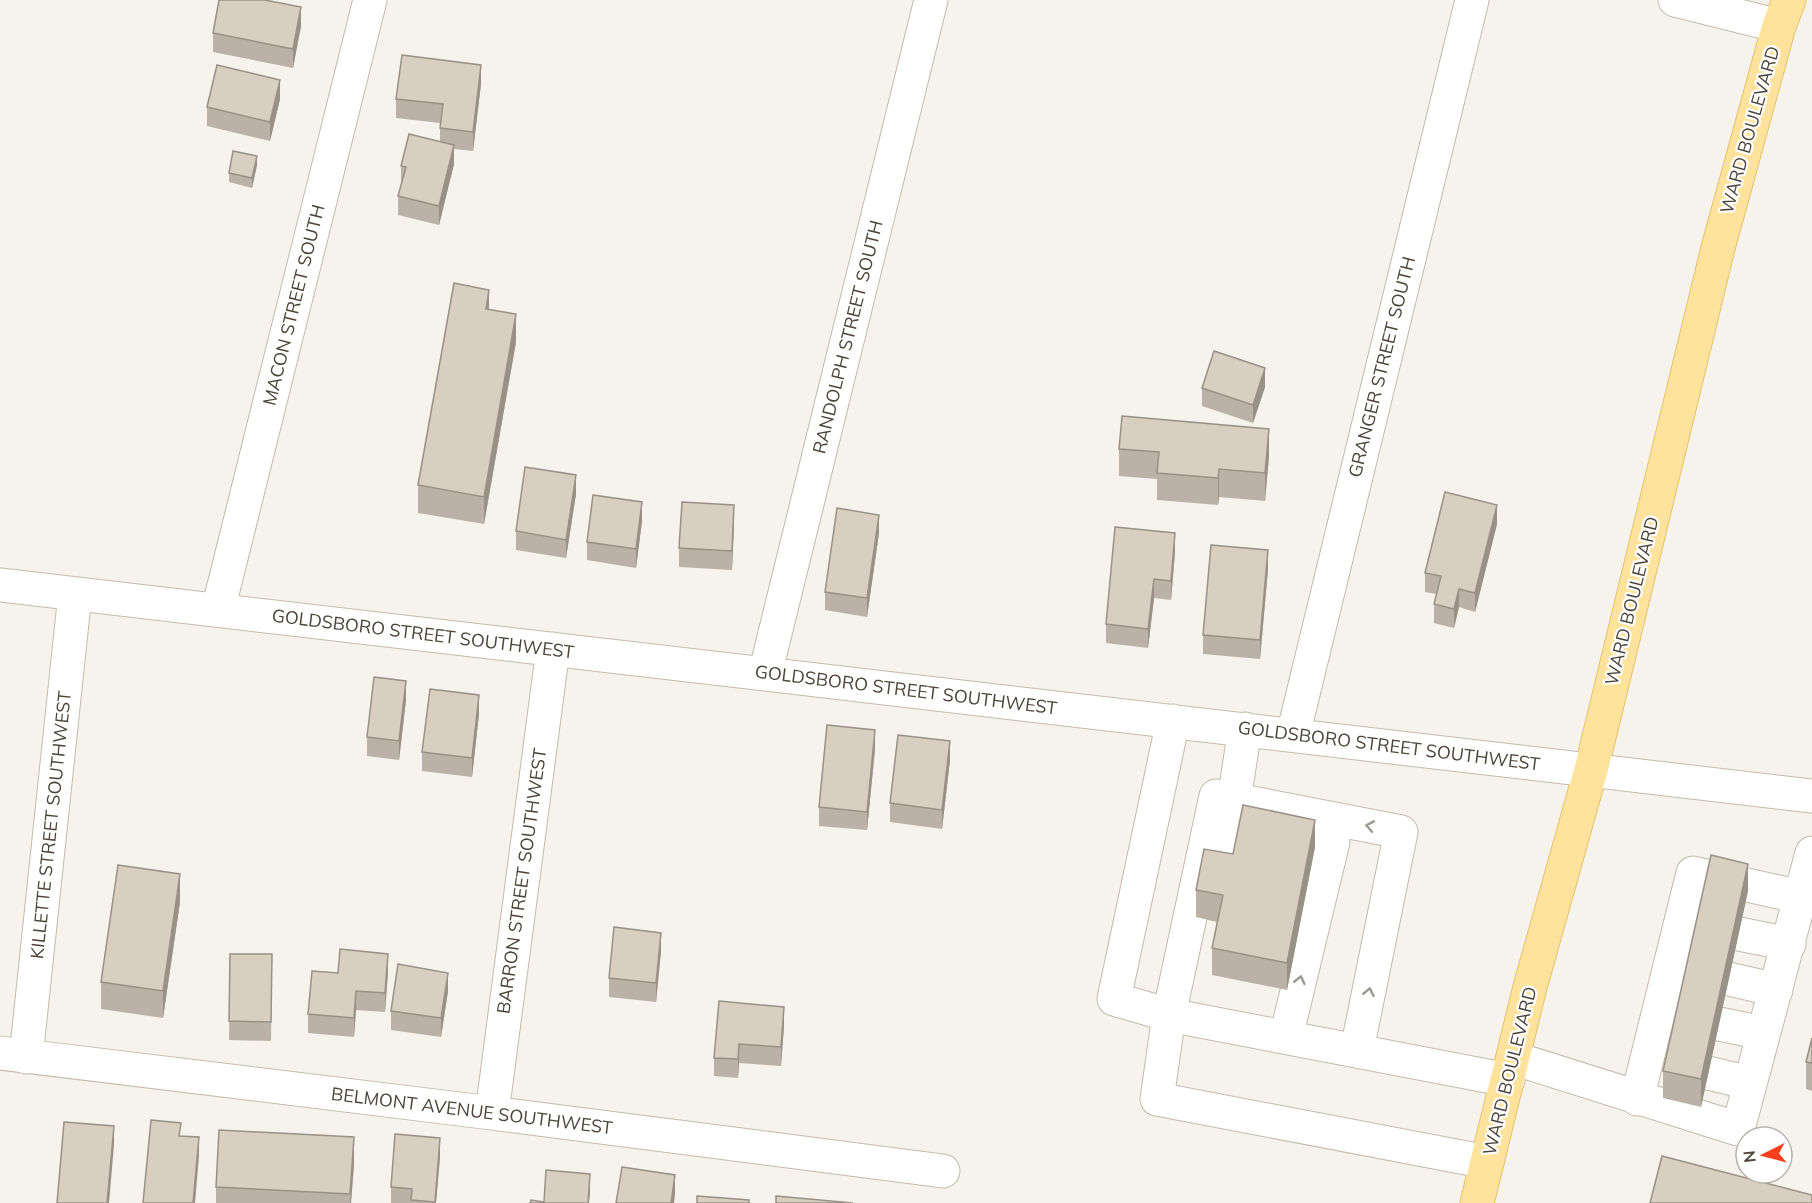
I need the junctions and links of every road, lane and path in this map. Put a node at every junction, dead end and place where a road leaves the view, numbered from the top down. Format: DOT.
graph roads {
  1 [pos="370,0"];
  2 [pos="931,0"];
  3 [pos="1472,0"];
  4 [pos="1675,0"];
  5 [pos="1784,13"];
  6 [pos="0,585"];
  7 [pos="75,594"];
  8 [pos="218,610"];
  9 [pos="553,649"];
  10 [pos="765,674"];
  11 [pos="1173,721"];
  12 [pos="1245,729"];
  13 [pos="1293,735"];
  14 [pos="1591,770"];
  15 [pos="1812,796"];
  16 [pos="1234,800"];
  17 [pos="1812,853"];
  18 [pos="1217,879"];
  19 [pos="1801,897"];
  20 [pos="1210,920"];
  21 [pos="1739,933"];
  22 [pos="1789,944"];
  23 [pos="1177,978"];
  24 [pos="1729,979"];
  25 [pos="1776,990"];
  26 [pos="1169,1015"];
  27 [pos="1719,1024"];
  28 [pos="1763,1033"];
  29 [pos="1287,1037"];
  30 [pos="1357,1050"];
  31 [pos="13,1055"];
  32 [pos="1510,1069"];
  33 [pos="1708,1073"];
  34 [pos="1750,1083"];
  35 [pos="1637,1099"];
  36 [pos="492,1113"];
  37 [pos="1487,1162"];
  38 [pos="943,1171"];
  39 [pos="1477,1203"];
  1 -- 8 [label="street, MACON STREET SOUTH"];
  2 -- 10 [label="street, RANDOLPH STREET SOUTH"];
  3 -- 13 [label="street, GRANGER STREET SOUTH"];
  4 -- 5 [label="street"];
  5 -- 14 [label="main road, WARD BOULEVARD"];
  6 -- 7 [label="street, GOLDSBORO STREET SOUTHWEST"];
  7 -- 8 [label="street, GOLDSBORO STREET SOUTHWEST"];
  7 -- 31 [label="street, KILLETTE STREET SOUTHWEST"];
  8 -- 9 [label="street, GOLDSBORO STREET SOUTHWEST"];
  9 -- 10 [label="street, GOLDSBORO STREET SOUTHWEST"];
  9 -- 36 [label="street, BARRON STREET SOUTHWEST"];
  10 -- 11 [label="street, GOLDSBORO STREET SOUTHWEST"];
  11 -- 12 [label="street, GOLDSBORO STREET SOUTHWEST"];
  11 -- 26 [label="street"];
  12 -- 13 [label="street, GOLDSBORO STREET SOUTHWEST"];
  12 -- 16 [label="street"];
  13 -- 14 [label="street, GOLDSBORO STREET SOUTHWEST"];
  14 -- 15 [label="street, GOLDSBORO STREET SOUTHWEST"];
  14 -- 32 [label="main road, WARD BOULEVARD"];
  16 -- 23 [label="street"];
  30 -- 16 [label="street, one-way"];
  17 -- 19 [label="street"];
  29 -- 18 [label="street, one-way"];
  19 -- 22 [label="street"];
  19 -- 35 [label="street"];
  20 -- 23 [label="street"];
  21 -- 22 [label="street"];
  22 -- 25 [label="street"];
  23 -- 26 [label="street"];
  24 -- 25 [label="street"];
  25 -- 28 [label="street"];
  26 -- 29 [label="street"];
  26 -- 37 [label="street"];
  27 -- 28 [label="street"];
  28 -- 34 [label="street"];
  29 -- 30 [label="street"];
  30 -- 32 [label="street"];
  31 -- 36 [label="street, BELMONT AVENUE SOUTHWEST"];
  32 -- 35 [label="street"];
  32 -- 37 [label="main road, WARD BOULEVARD"];
  33 -- 34 [label="street"];
  34 -- 35 [label="street"];
  36 -- 38 [label="street, BELMONT AVENUE SOUTHWEST"];
  37 -- 39 [label="main road, WARD BOULEVARD"];
}
